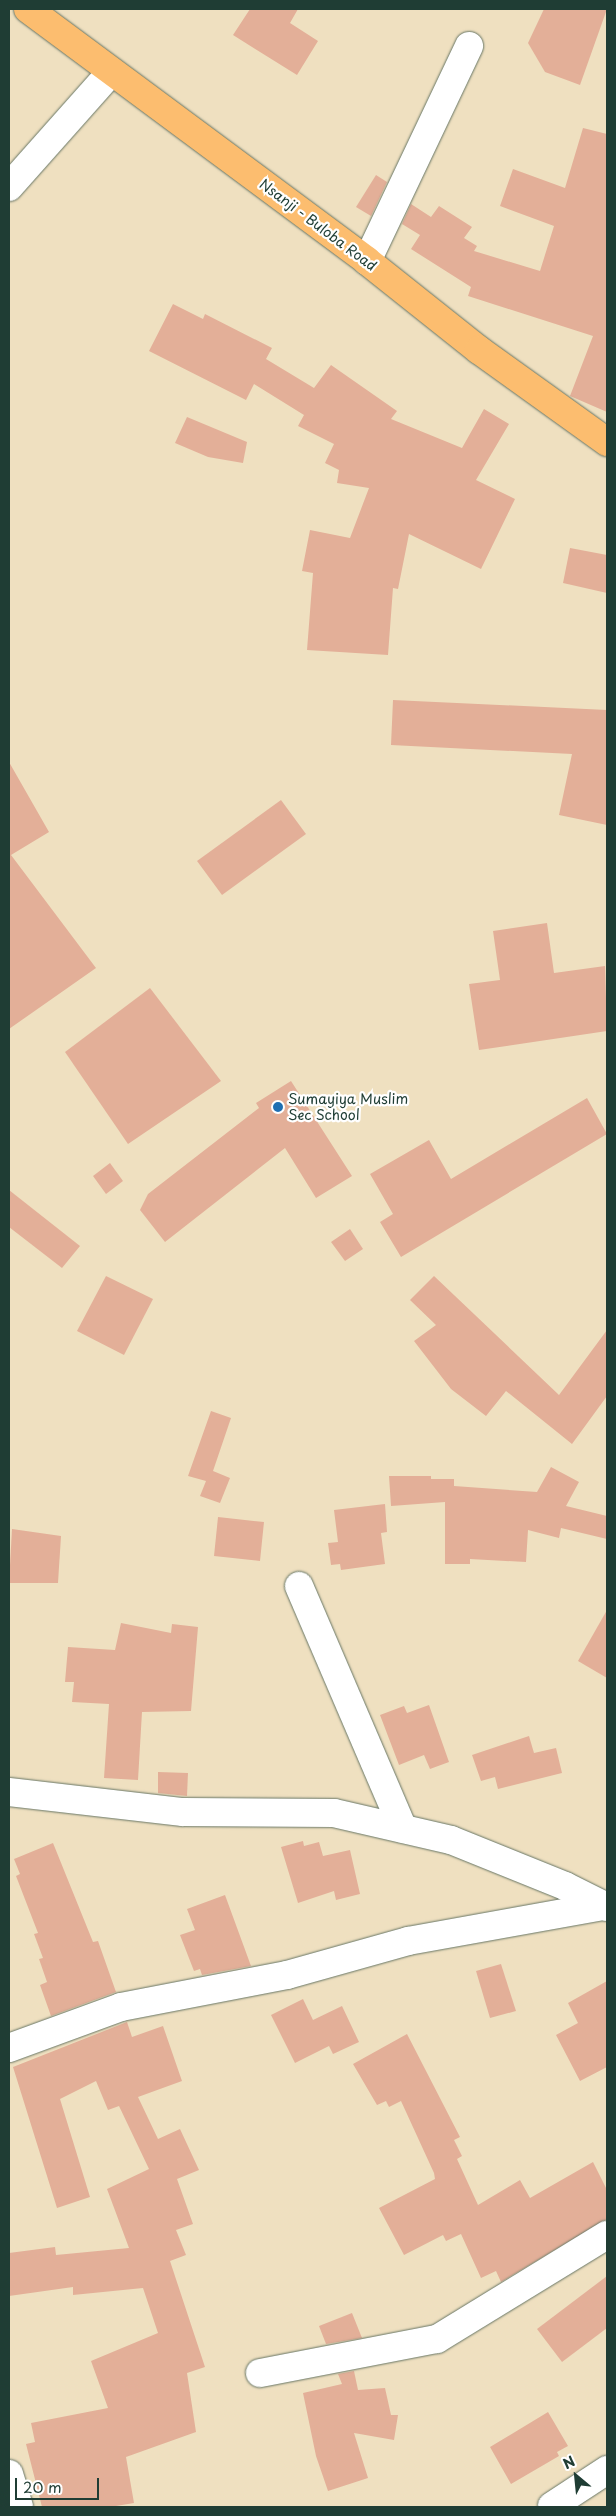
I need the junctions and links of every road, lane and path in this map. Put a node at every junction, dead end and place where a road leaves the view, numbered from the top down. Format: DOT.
graph roads {
  1 [pos="28,9"];
  2 [pos="469,46"];
  3 [pos="111,72"];
  4 [pos="9,187"];
  5 [pos="366,261"];
  6 [pos="607,442"];
  7 [pos="299,1586"];
  8 [pos="9,1792"];
  9 [pos="403,1829"];
  10 [pos="605,1906"];
  11 [pos="9,2048"];
  12 [pos="607,2235"];
  13 [pos="260,2373"];
  14 [pos="607,2470"];
  15 [pos="9,2474"];
  16 [pos="552,2506"];
  17 [pos="19,2507"];
  1 -- 3 [label="main road, Nsanji - Buloba Road"];
  2 -- 5 [label="street"];
  3 -- 4 [label="street"];
  3 -- 5 [label="main road, Nsanji - Buloba Road"];
  5 -- 6 [label="main road, Nsanji - Buloba Road"];
  7 -- 9 [label="street"];
  8 -- 9 [label="street"];
  9 -- 10 [label="street"];
  10 -- 11 [label="street"];
  12 -- 13 [label="street"];
  14 -- 16 [label="street"];
  15 -- 17 [label="street"];
}
